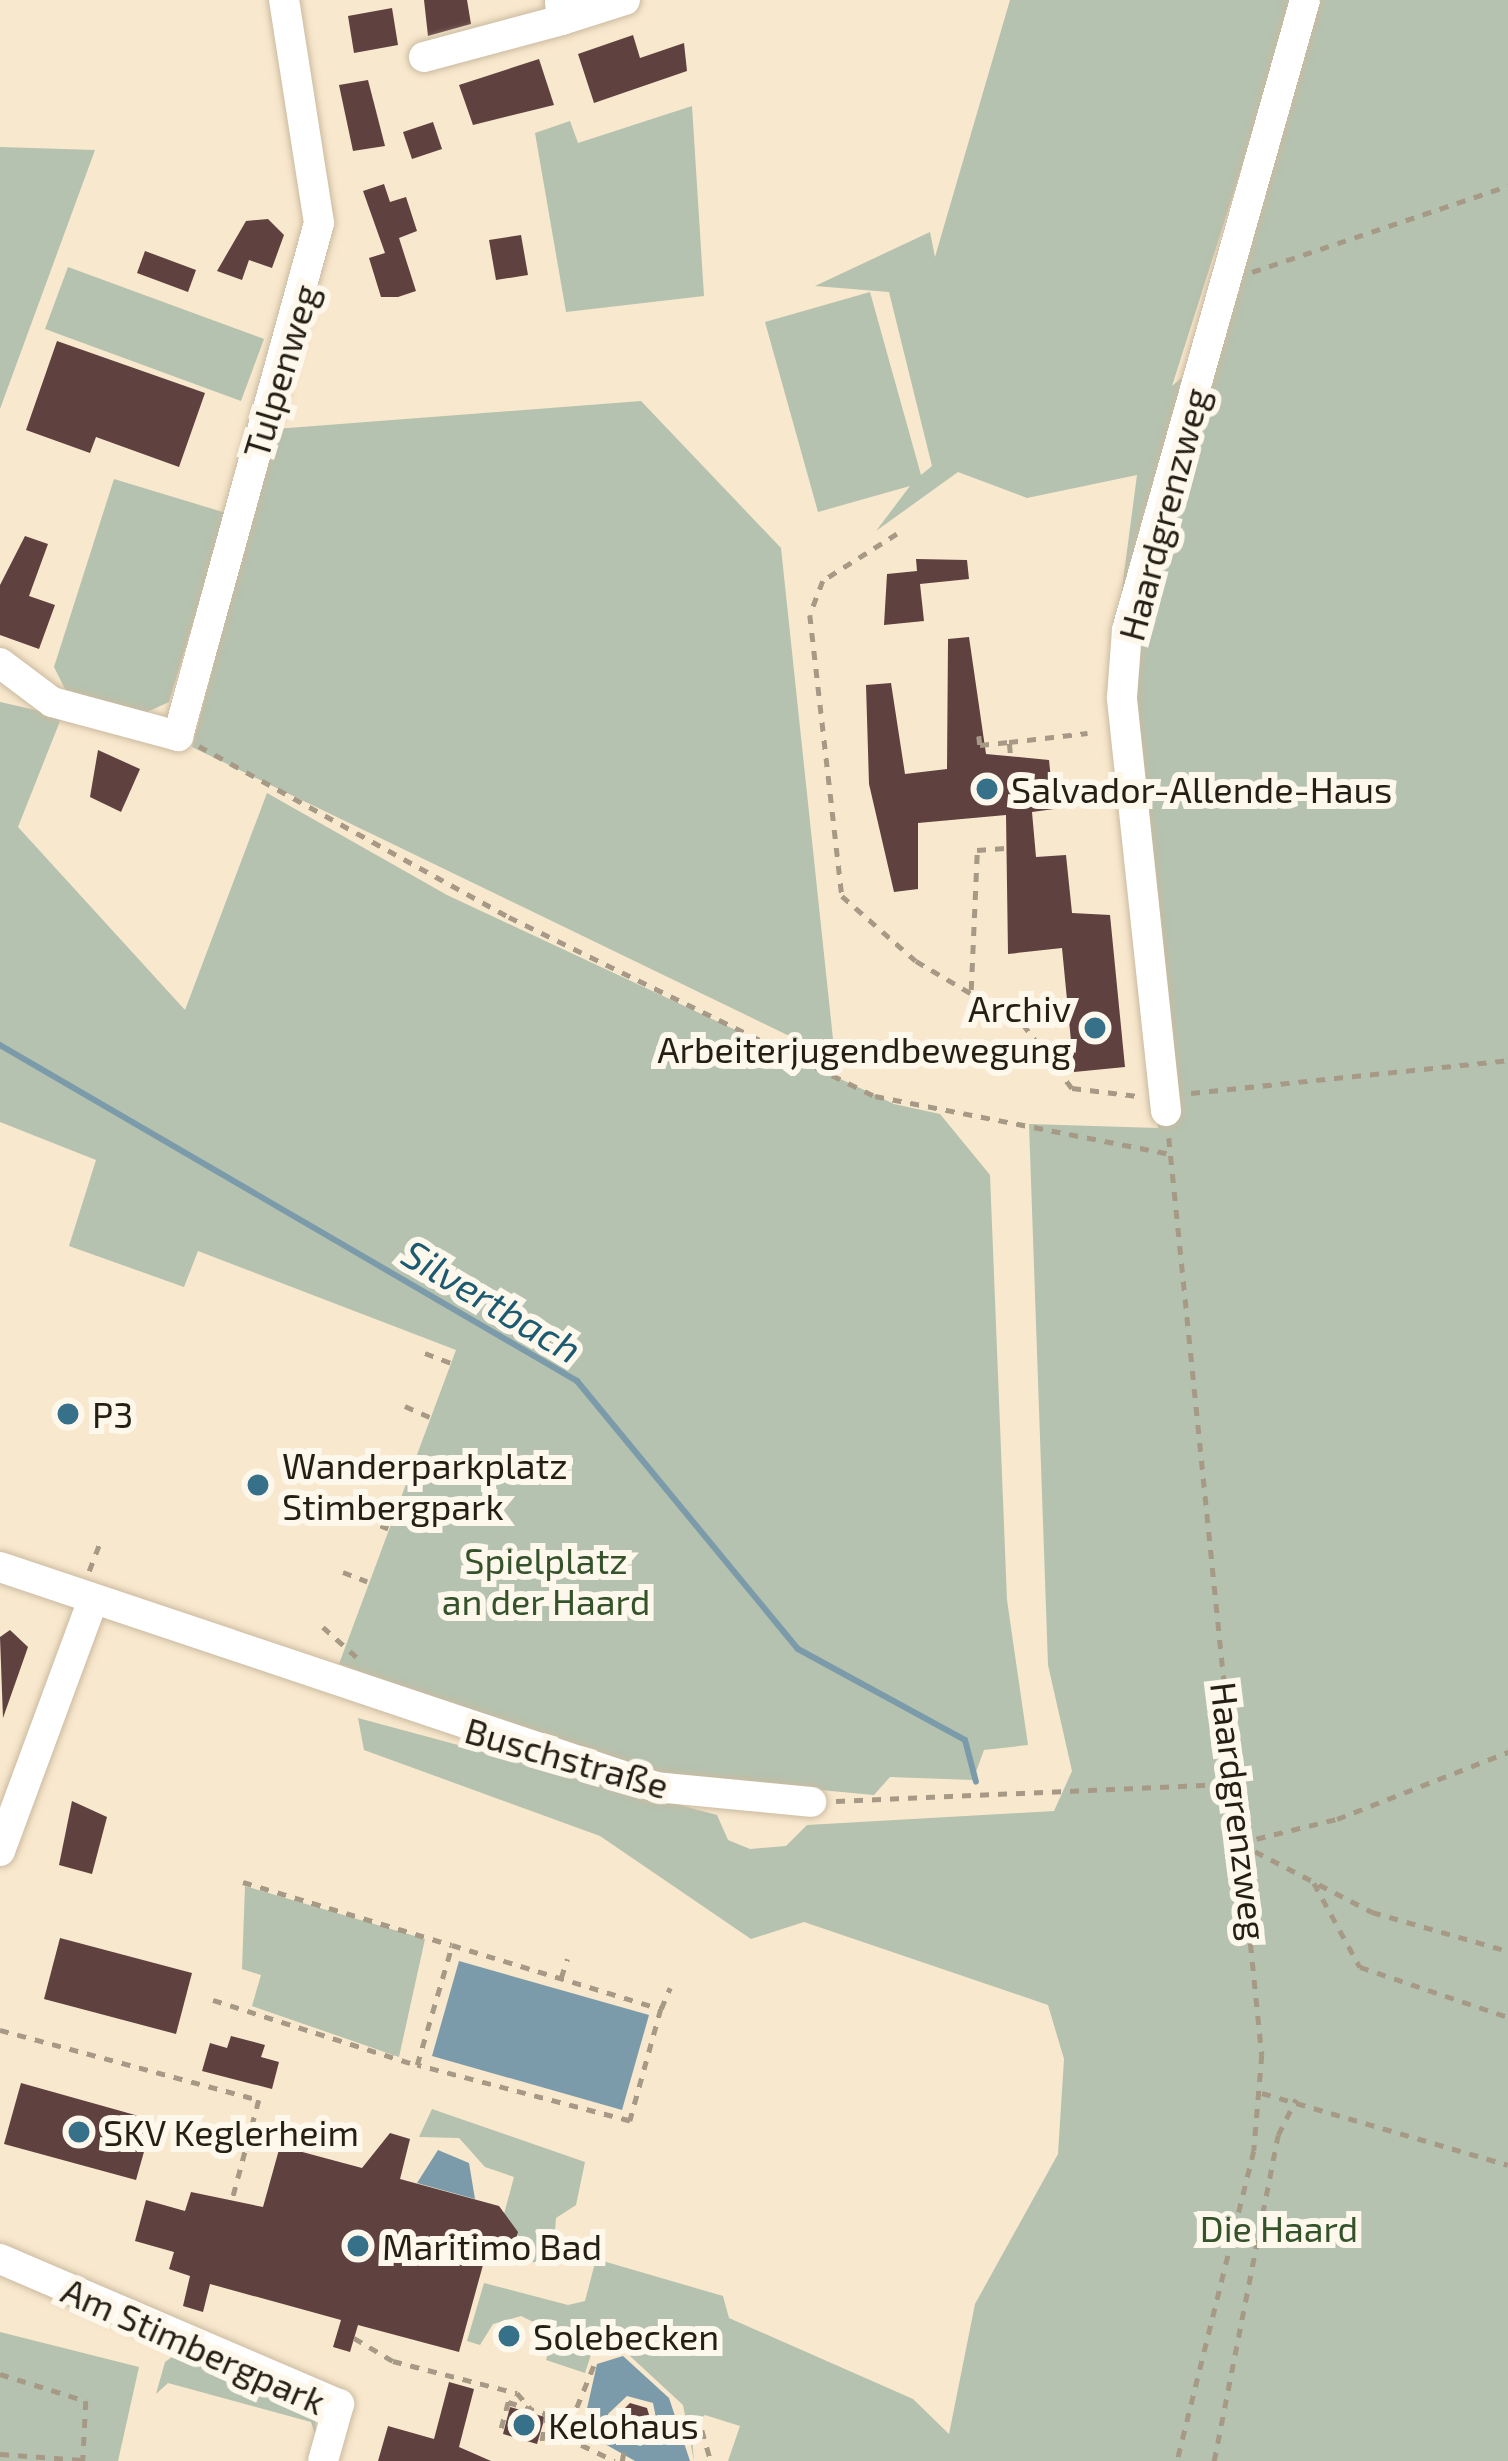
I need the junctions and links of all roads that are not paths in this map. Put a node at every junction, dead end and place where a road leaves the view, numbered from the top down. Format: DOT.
graph roads {
  1 [pos="284,0"];
  2 [pos="625,0"];
  3 [pos="1305,0"];
  4 [pos="561,10"];
  5 [pos="424,57"];
  6 [pos="0,663"];
  7 [pos="1164,1103"];
  8 [pos="0,1567"];
  9 [pos="93,1599"];
  10 [pos="811,1802"];
  11 [pos="0,1851"];
  12 [pos="0,2259"];
  13 [pos="323,2461"];
  1 -- 6 [label="street, Tulpenweg"];
  2 -- 4 [label="street"];
  3 -- 7 [label="street, Haardgrenzweg"];
  4 -- 5 [label="street"];
  8 -- 9 [label="street, Buschstraße"];
  9 -- 10 [label="street, Buschstraße"];
  9 -- 11 [label="street"];
  12 -- 13 [label="street, Am Stimbergpark"];
}
